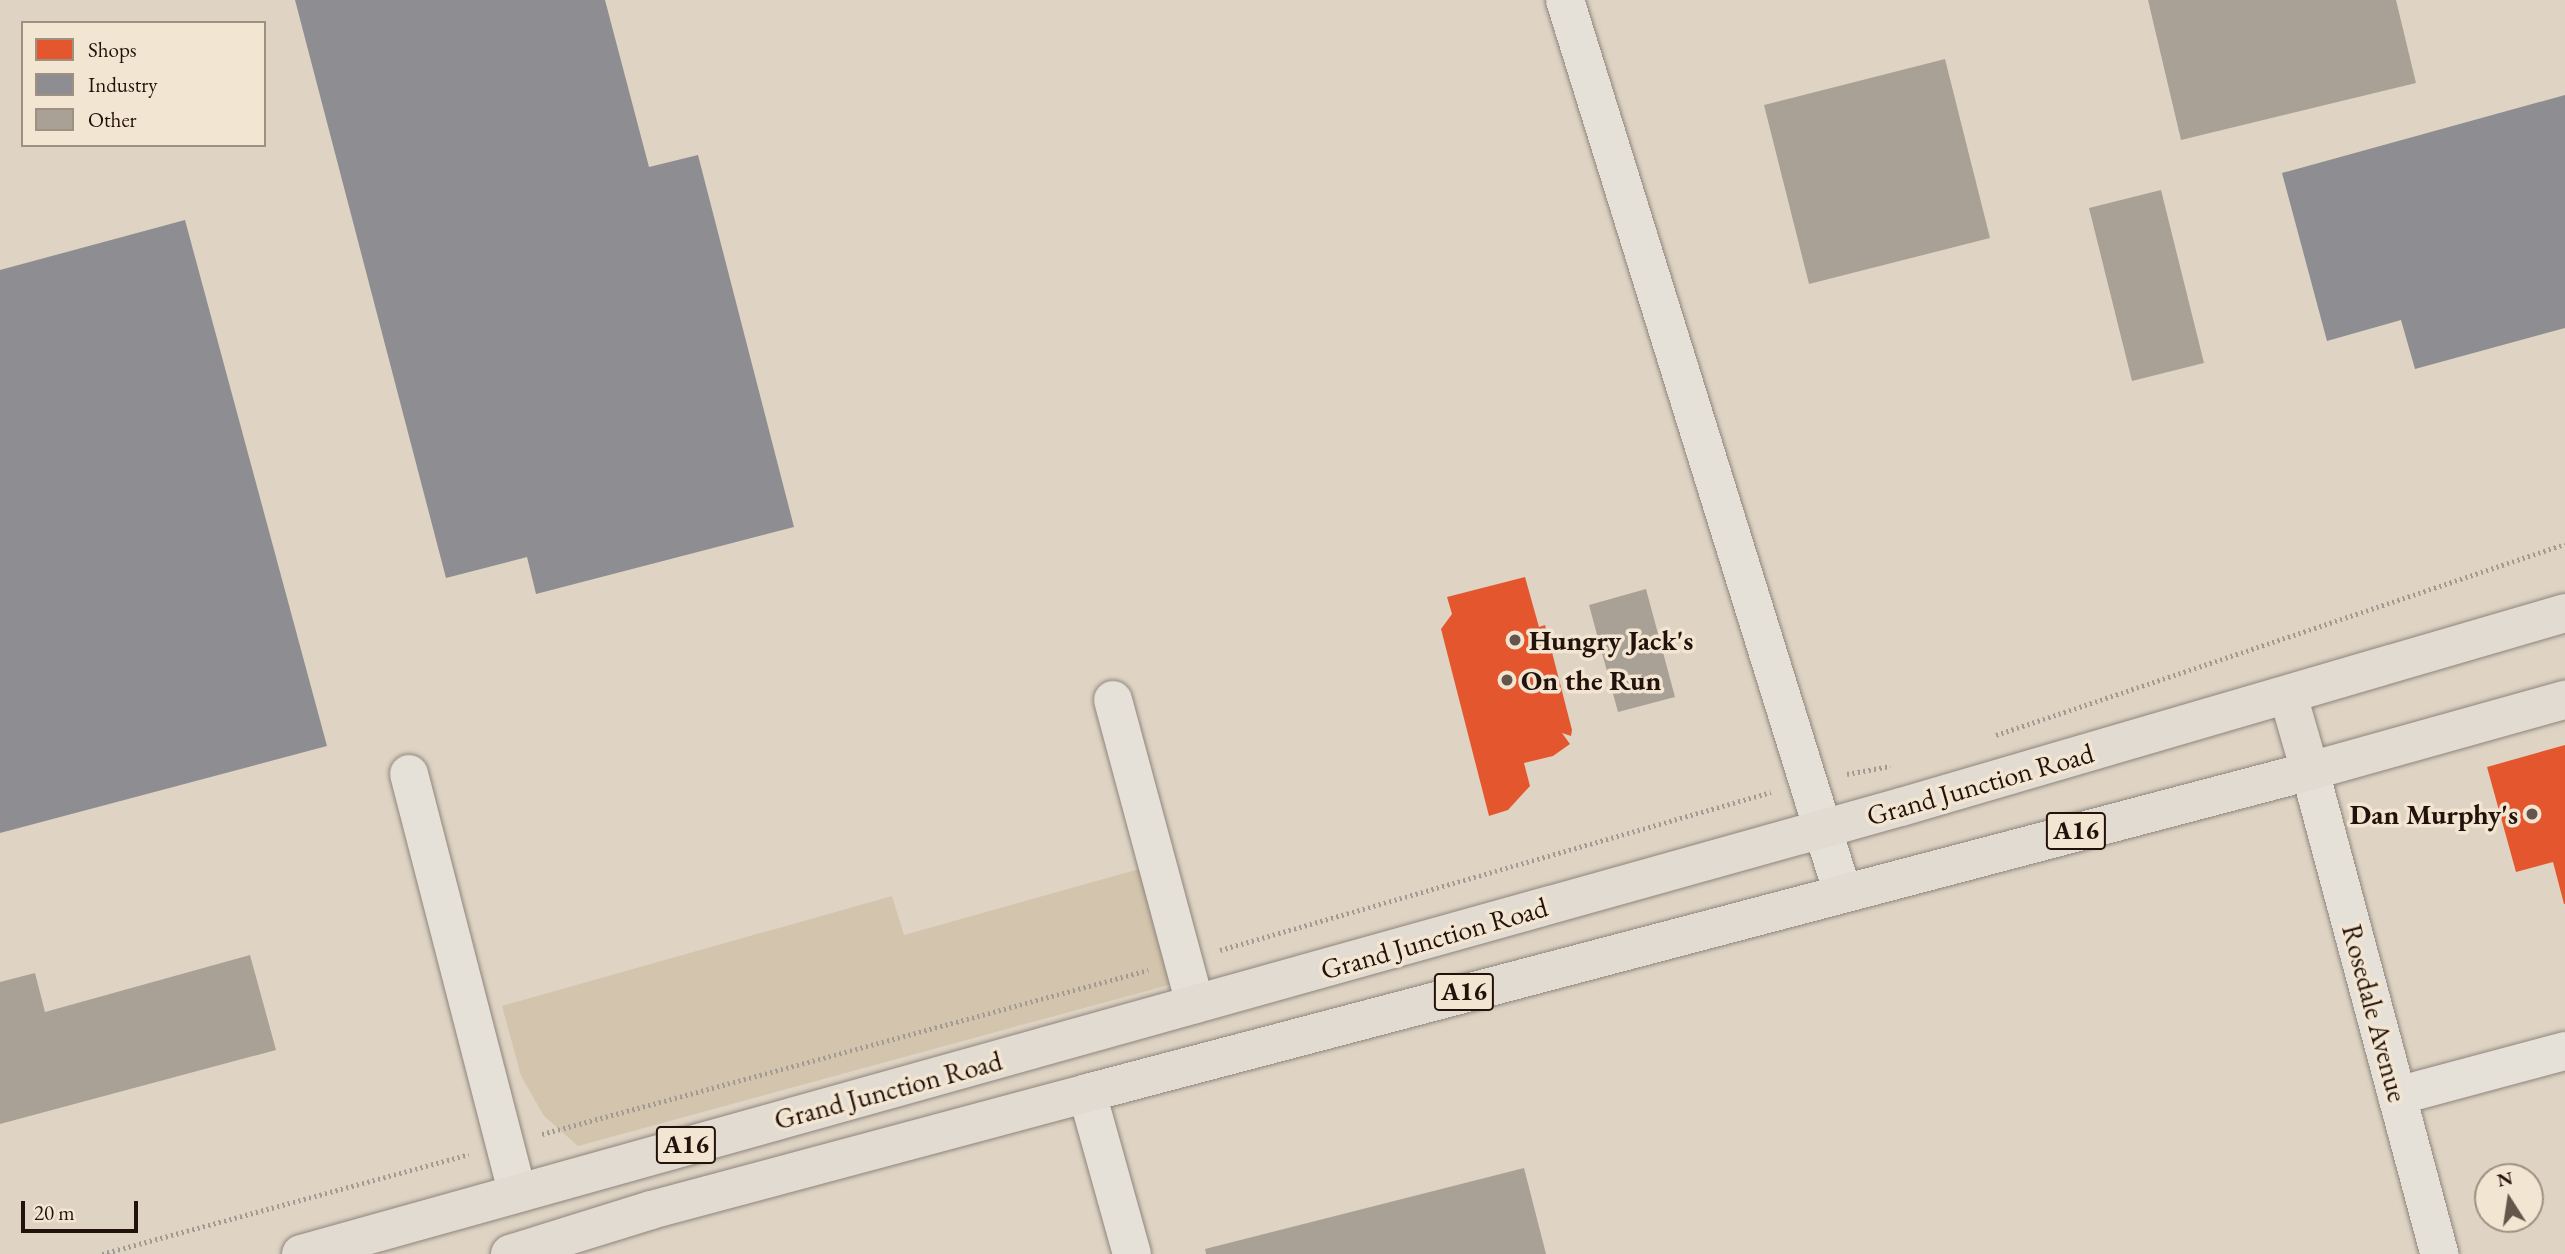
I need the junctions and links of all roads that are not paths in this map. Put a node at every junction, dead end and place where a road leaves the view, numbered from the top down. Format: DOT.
graph roads {
  1 [pos="1565,0"];
  2 [pos="2565,613"];
  3 [pos="2288,695"];
  4 [pos="1113,700"];
  5 [pos="2565,700"];
  6 [pos="2309,771"];
  7 [pos="409,774"];
  8 [pos="1822,829"];
  9 [pos="1842,891"];
  10 [pos="1195,1004"];
  11 [pos="1072,1039"];
  12 [pos="2565,1051"];
  13 [pos="1087,1093"];
  14 [pos="2397,1096"];
  15 [pos="517,1193"];
  16 [pos="301,1254"];
  17 [pos="510,1254"];
  18 [pos="1132,1254"];
  19 [pos="2439,1254"];
  1 -- 8 [label="street"];
  2 -- 3 [label="highway, Grand Junction Road / A16"];
  3 -- 6 [label="highway"];
  3 -- 8 [label="highway, Grand Junction Road / A16"];
  4 -- 10 [label="street"];
  5 -- 6 [label="highway, Grand Junction Road / A16"];
  6 -- 9 [label="highway, Grand Junction Road / A16"];
  6 -- 14 [label="street, Rosedale Avenue"];
  7 -- 15 [label="street"];
  8 -- 9 [label="street"];
  8 -- 10 [label="highway, Grand Junction Road / A16"];
  9 -- 13 [label="highway, Grand Junction Road / A16"];
  10 -- 11 [label="highway, Grand Junction Road / A16"];
  11 -- 13 [label="highway"];
  11 -- 15 [label="highway, Grand Junction Road / A16"];
  12 -- 14 [label="street"];
  13 -- 17 [label="highway, Grand Junction Road / A16"];
  13 -- 18 [label="street"];
  14 -- 19 [label="street, Rosedale Avenue"];
  15 -- 16 [label="highway, Grand Junction Road / A16"];
}
